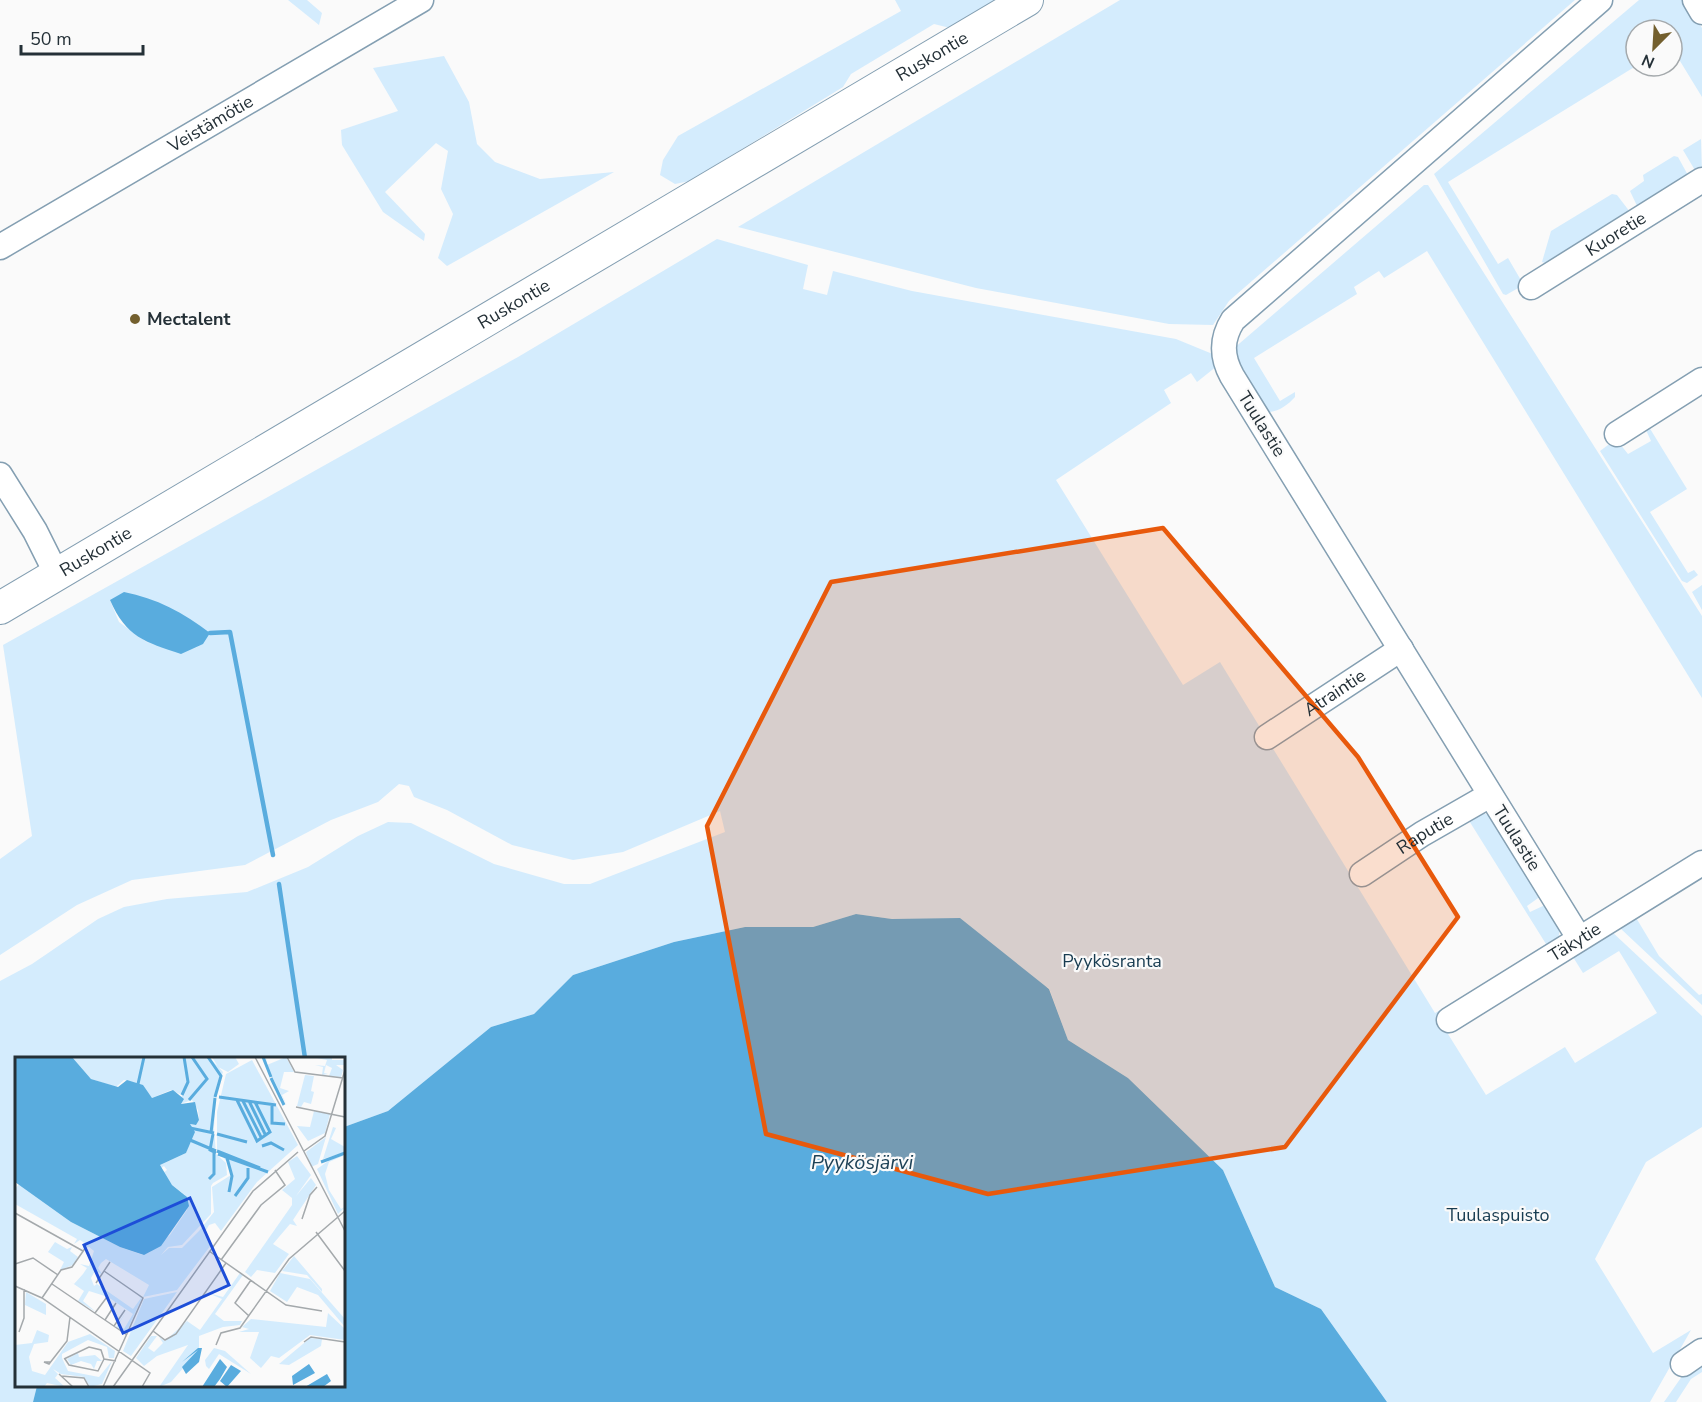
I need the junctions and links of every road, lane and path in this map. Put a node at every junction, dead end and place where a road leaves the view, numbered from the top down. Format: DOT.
graph roads {
  1 [pos="421,0"];
  2 [pos="1027,0"];
  3 [pos="1600,0"];
  4 [pos="1695,0"];
  5 [pos="1702,12"];
  6 [pos="1702,180"];
  7 [pos="0,247"];
  8 [pos="1531,287"];
  9 [pos="1702,380"];
  10 [pos="1617,434"];
  11 [pos="0,475"];
  12 [pos="57,575"];
  13 [pos="0,608"];
  14 [pos="1401,649"];
  15 [pos="1268,737"];
  16 [pos="1490,795"];
  17 [pos="1702,863"];
  18 [pos="1362,874"];
  19 [pos="1579,938"];
  20 [pos="1449,1020"];
  1 -- 7 [label="street, Veistämötie"];
  2 -- 12 [label="main road, Ruskontie"];
  3 -- 14 [label="street, Tuulastie"];
  4 -- 5 [label="street"];
  6 -- 8 [label="street, Kuoretie"];
  9 -- 10 [label="street"];
  11 -- 12 [label="street"];
  12 -- 13 [label="main road, Ruskontie"];
  14 -- 15 [label="street, Atraintie"];
  14 -- 16 [label="street, Tuulastie"];
  16 -- 18 [label="street, Raputie"];
  16 -- 19 [label="street, Tuulastie"];
  17 -- 19 [label="street, Täkytie"];
  19 -- 20 [label="street, Täkytie"];
}
